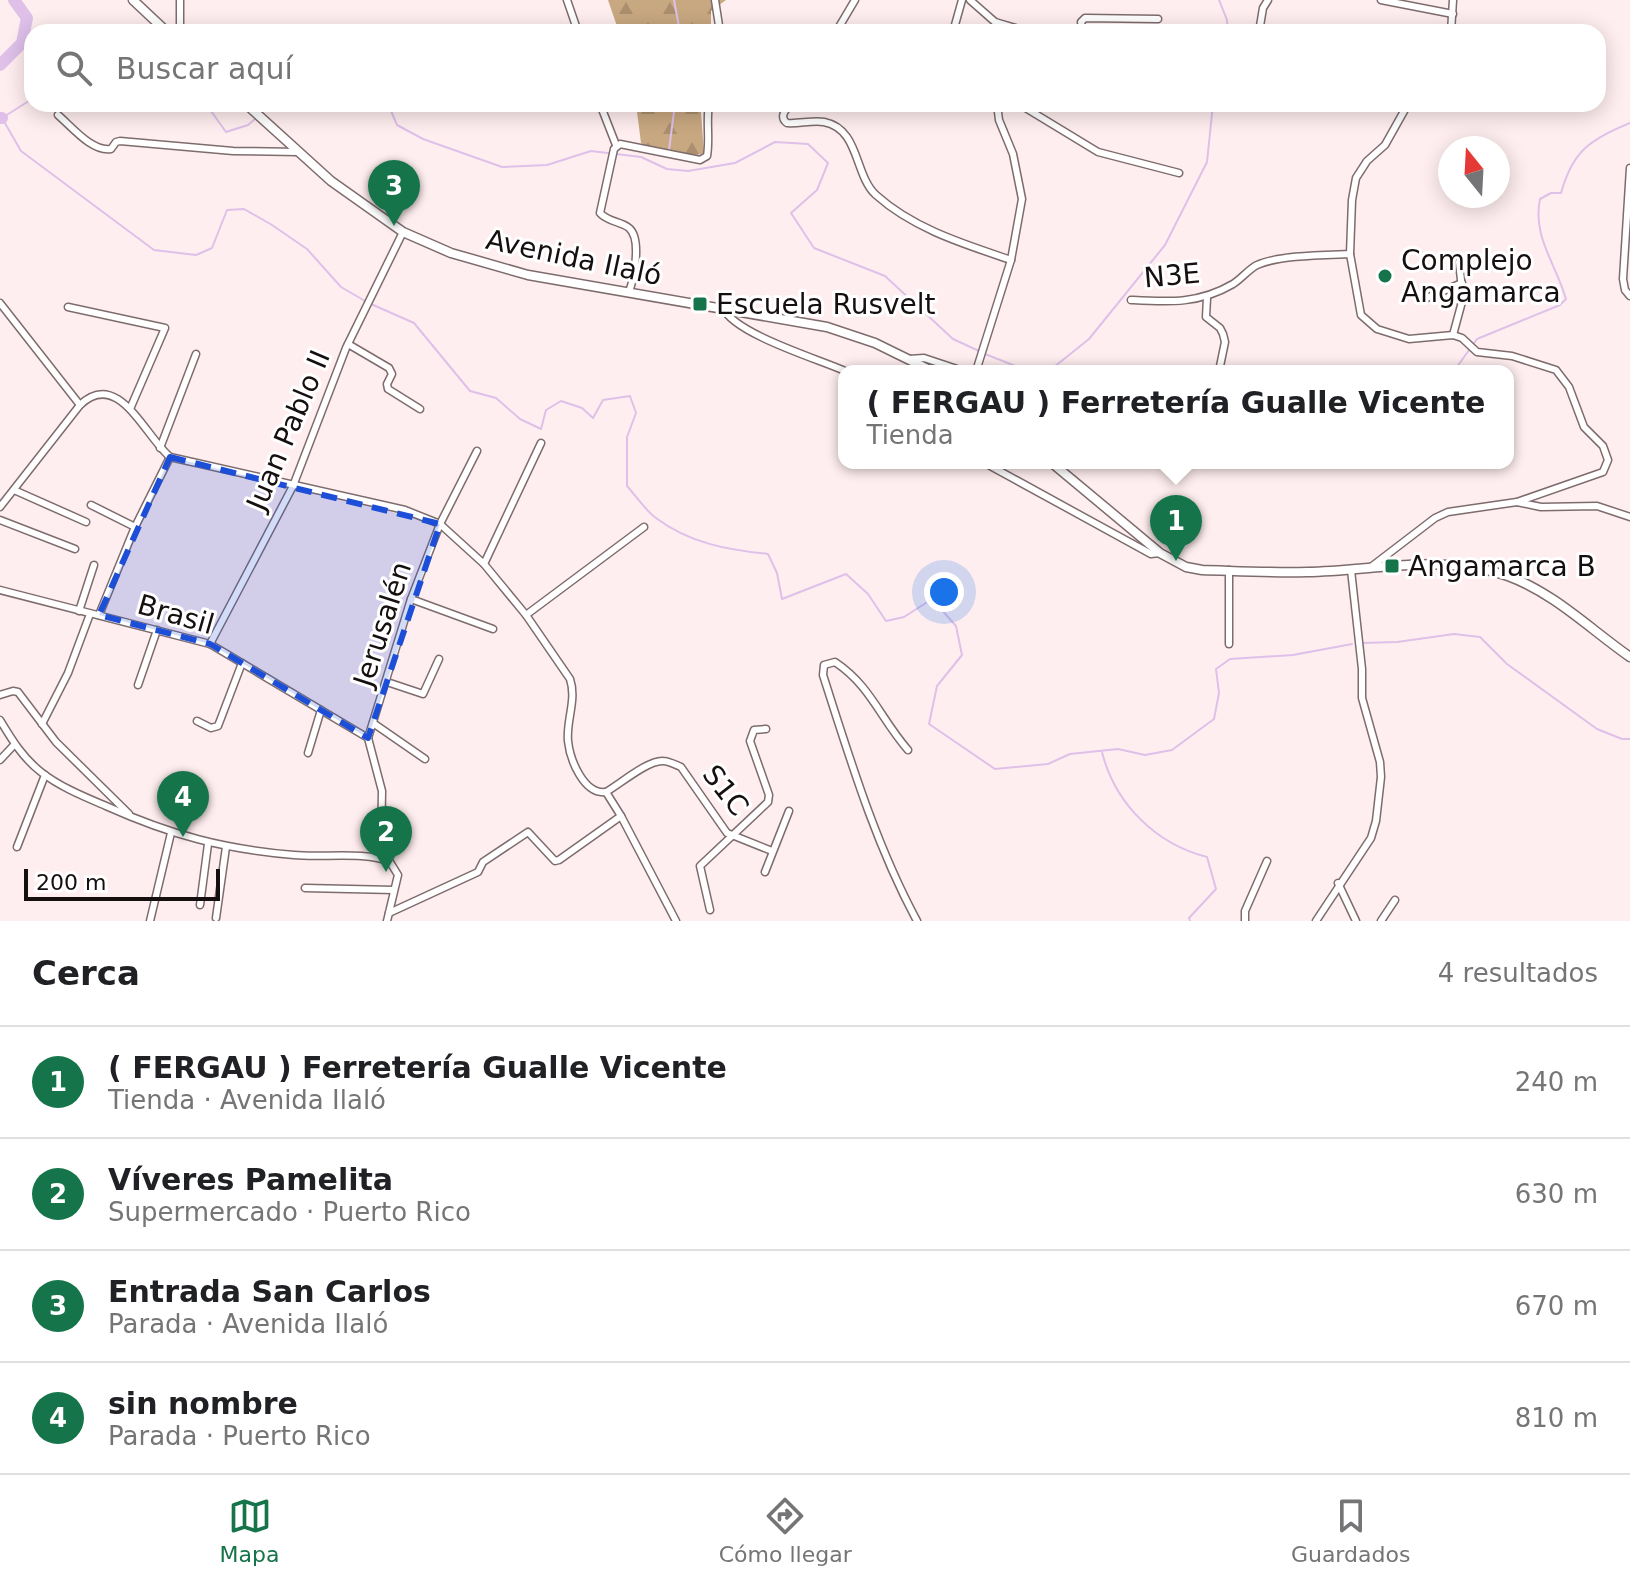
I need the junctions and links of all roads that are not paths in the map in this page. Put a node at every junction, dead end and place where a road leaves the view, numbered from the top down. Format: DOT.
graph roads {
  1 [pos="133,0"];
  2 [pos="180,0"];
  3 [pos="567,0"];
  4 [pos="715,0"];
  5 [pos="855,0"];
  6 [pos="962,0"];
  7 [pos="970,0"];
  8 [pos="1268,0"];
  9 [pos="1381,0"];
  10 [pos="1453,0"];
  11 [pos="1453,14"];
  12 [pos="1158,19"];
  13 [pos="158,24"];
  14 [pos="180,24"];
  15 [pos="575,24"];
  16 [pos="719,24"];
  17 [pos="841,24"];
  18 [pos="955,24"];
  19 [pos="1002,24"];
  20 [pos="1081,24"];
  21 [pos="1260,24"];
  22 [pos="1452,24"];
  23 [pos="255,112"];
  24 [pos="603,112"];
  25 [pos="708,112"];
  26 [pos="785,112"];
  27 [pos="998,112"];
  28 [pos="1032,112"];
  29 [pos="1404,112"];
  30 [pos="58,115"];
  31 [pos="615,147"];
  32 [pos="298,152"];
  33 [pos="1630,168"];
  34 [pos="1179,173"];
  35 [pos="403,232"];
  36 [pos="1350,254"];
  37 [pos="1011,260"];
  38 [pos="1459,262"];
  39 [pos="1462,283"];
  40 [pos="629,292"];
  41 [pos="1630,296"];
  42 [pos="1207,298"];
  43 [pos="1131,300"];
  44 [pos="1422,300"];
  45 [pos="0,303"];
  46 [pos="68,307"];
  47 [pos="723,308"];
  48 [pos="1453,335"];
  49 [pos="348,344"];
  50 [pos="196,354"];
  51 [pos="909,359"];
  52 [pos="920,365"];
  53 [pos="945,365"];
  54 [pos="976,365"];
  55 [pos="1220,365"];
  56 [pos="838,369"];
  57 [pos="80,405"];
  58 [pos="130,409"];
  59 [pos="420,409"];
  60 [pos="541,443"];
  61 [pos="160,448"];
  62 [pos="477,451"];
  63 [pos="170,457"];
  64 [pos="996,469"];
  65 [pos="1059,469"];
  66 [pos="293,486"];
  67 [pos="14,490"];
  68 [pos="1517,502"];
  69 [pos="91,505"];
  70 [pos="0,507"];
  71 [pos="1630,517"];
  72 [pos="0,520"];
  73 [pos="86,522"];
  74 [pos="440,524"];
  75 [pos="135,527"];
  76 [pos="644,527"];
  77 [pos="75,549"];
  78 [pos="1160,553"];
  79 [pos="484,564"];
  80 [pos="94,565"];
  81 [pos="1371,567"];
  82 [pos="1229,570"];
  83 [pos="1351,570"];
  84 [pos="0,590"];
  85 [pos="411,599"];
  86 [pos="79,611"];
  87 [pos="90,614"];
  88 [pos="99,615"];
  89 [pos="526,615"];
  90 [pos="493,629"];
  91 [pos="157,630"];
  92 [pos="210,644"];
  93 [pos="1229,644"];
  94 [pos="1630,657"];
  95 [pos="439,659"];
  96 [pos="242,663"];
  97 [pos="387,682"];
  98 [pos="138,685"];
  99 [pos="0,695"];
  100 [pos="321,710"];
  101 [pos="0,720"];
  102 [pos="197,721"];
  103 [pos="373,723"];
  104 [pos="42,724"];
  105 [pos="766,729"];
  106 [pos="368,738"];
  107 [pos="14,745"];
  108 [pos="908,750"];
  109 [pos="308,753"];
  110 [pos="425,759"];
  111 [pos="0,760"];
  112 [pos="45,775"];
  113 [pos="606,792"];
  114 [pos="789,811"];
  115 [pos="621,816"];
  116 [pos="134,819"];
  117 [pos="171,833"];
  118 [pos="730,835"];
  119 [pos="208,844"];
  120 [pos="17,847"];
  121 [pos="226,847"];
  122 [pos="381,851"];
  123 [pos="772,851"];
  124 [pos="1267,861"];
  125 [pos="765,872"];
  126 [pos="1338,883"];
  127 [pos="305,888"];
  128 [pos="394,890"];
  129 [pos="1395,900"];
  130 [pos="200,905"];
  131 [pos="710,910"];
  132 [pos="388,917"];
  133 [pos="216,918"];
  134 [pos="150,921"];
  135 [pos="676,921"];
  136 [pos="917,921"];
  137 [pos="1245,921"];
  138 [pos="1316,921"];
  139 [pos="1356,921"];
  140 [pos="1381,921"];
  1 -- 13 [label="main road"];
  2 -- 14 [label="street"];
  3 -- 15 [label="street"];
  4 -- 16 [label="street"];
  5 -- 17 [label="street"];
  6 -- 18 [label="street"];
  7 -- 19 [label="street"];
  8 -- 21 [label="street"];
  9 -- 11 [label="street"];
  10 -- 11 [label="street"];
  11 -- 22 [label="street"];
  12 -- 20 [label="street"];
  23 -- 32 [label="main road, Avenida Ilaló"];
  24 -- 31 [label="street"];
  25 -- 31 [label="street"];
  26 -- 37 [label="street"];
  27 -- 37 [label="street"];
  28 -- 34 [label="street"];
  29 -- 36 [label="street"];
  30 -- 32 [label="street"];
  31 -- 40 [label="street"];
  32 -- 35 [label="main road, Avenida Ilaló"];
  33 -- 41 [label="street"];
  35 -- 40 [label="main road, Avenida Ilaló"];
  35 -- 49 [label="street, Juan Pablo II"];
  36 -- 42 [label="street, N3E"];
  36 -- 48 [label="street"];
  37 -- 54 [label="street"];
  38 -- 39 [label="street"];
  39 -- 44 [label="street"];
  39 -- 48 [label="street"];
  40 -- 47 [label="main road, Avenida Ilaló"];
  42 -- 43 [label="street, N3E"];
  42 -- 55 [label="street"];
  45 -- 57 [label="street"];
  46 -- 58 [label="street"];
  47 -- 51 [label="main road, Avenida Ilaló"];
  47 -- 56 [label="street"];
  48 -- 68 [label="street"];
  49 -- 59 [label="street"];
  49 -- 66 [label="street, Juan Pablo II"];
  50 -- 61 [label="street"];
  51 -- 52 [label="main road, Avenida Ilaló"];
  51 -- 53 [label="street"];
  57 -- 58 [label="street"];
  57 -- 67 [label="street"];
  58 -- 61 [label="street"];
  60 -- 79 [label="street"];
  61 -- 63 [label="street"];
  62 -- 74 [label="street, Jerusalén"];
  63 -- 66 [label="street"];
  63 -- 75 [label="street"];
  64 -- 78 [label="street"];
  65 -- 78 [label="main road"];
  66 -- 74 [label="street"];
  66 -- 92 [label="street, Juan Pablo II"];
  67 -- 70 [label="street"];
  67 -- 73 [label="street"];
  68 -- 71 [label="street"];
  68 -- 81 [label="street"];
  69 -- 75 [label="street"];
  72 -- 77 [label="street"];
  74 -- 79 [label="street"];
  74 -- 85 [label="street, Jerusalén"];
  75 -- 88 [label="street"];
  76 -- 89 [label="street"];
  78 -- 82 [label="main road"];
  79 -- 89 [label="street"];
  80 -- 86 [label="street"];
  81 -- 83 [label="main road"];
  81 -- 94 [label="main road"];
  82 -- 83 [label="main road"];
  82 -- 93 [label="street"];
  83 -- 126 [label="street"];
  84 -- 86 [label="street, Brasil"];
  85 -- 90 [label="street"];
  85 -- 97 [label="street, Jerusalén"];
  86 -- 87 [label="street, Brasil"];
  87 -- 88 [label="street, Brasil"];
  87 -- 104 [label="street"];
  88 -- 91 [label="street, Brasil"];
  89 -- 113 [label="street"];
  91 -- 92 [label="street, Brasil"];
  91 -- 98 [label="street"];
  92 -- 96 [label="street, Brasil"];
  95 -- 97 [label="street"];
  96 -- 100 [label="street, Brasil"];
  96 -- 102 [label="street"];
  97 -- 103 [label="street, Jerusalén"];
  99 -- 104 [label="street"];
  100 -- 106 [label="street, Brasil"];
  100 -- 109 [label="street"];
  101 -- 107 [label="street"];
  103 -- 106 [label="street, Jerusalén"];
  103 -- 110 [label="street"];
  104 -- 116 [label="street"];
  105 -- 118 [label="street"];
  106 -- 122 [label="street"];
  107 -- 111 [label="street"];
  107 -- 112 [label="street"];
  108 -- 136 [label="street"];
  112 -- 116 [label="street"];
  112 -- 120 [label="street"];
  113 -- 115 [label="street"];
  113 -- 118 [label="street, S1C"];
  114 -- 123 [label="street"];
  115 -- 132 [label="street"];
  115 -- 135 [label="street"];
  116 -- 117 [label="street"];
  117 -- 119 [label="street"];
  117 -- 134 [label="street"];
  118 -- 123 [label="street, S1C"];
  118 -- 131 [label="street"];
  119 -- 121 [label="street"];
  119 -- 130 [label="street"];
  121 -- 128 [label="street"];
  121 -- 133 [label="street"];
  123 -- 125 [label="street"];
  124 -- 137 [label="street"];
  126 -- 138 [label="street"];
  126 -- 139 [label="street"];
  127 -- 128 [label="street"];
  128 -- 132 [label="street"];
  129 -- 140 [label="street"];
}
